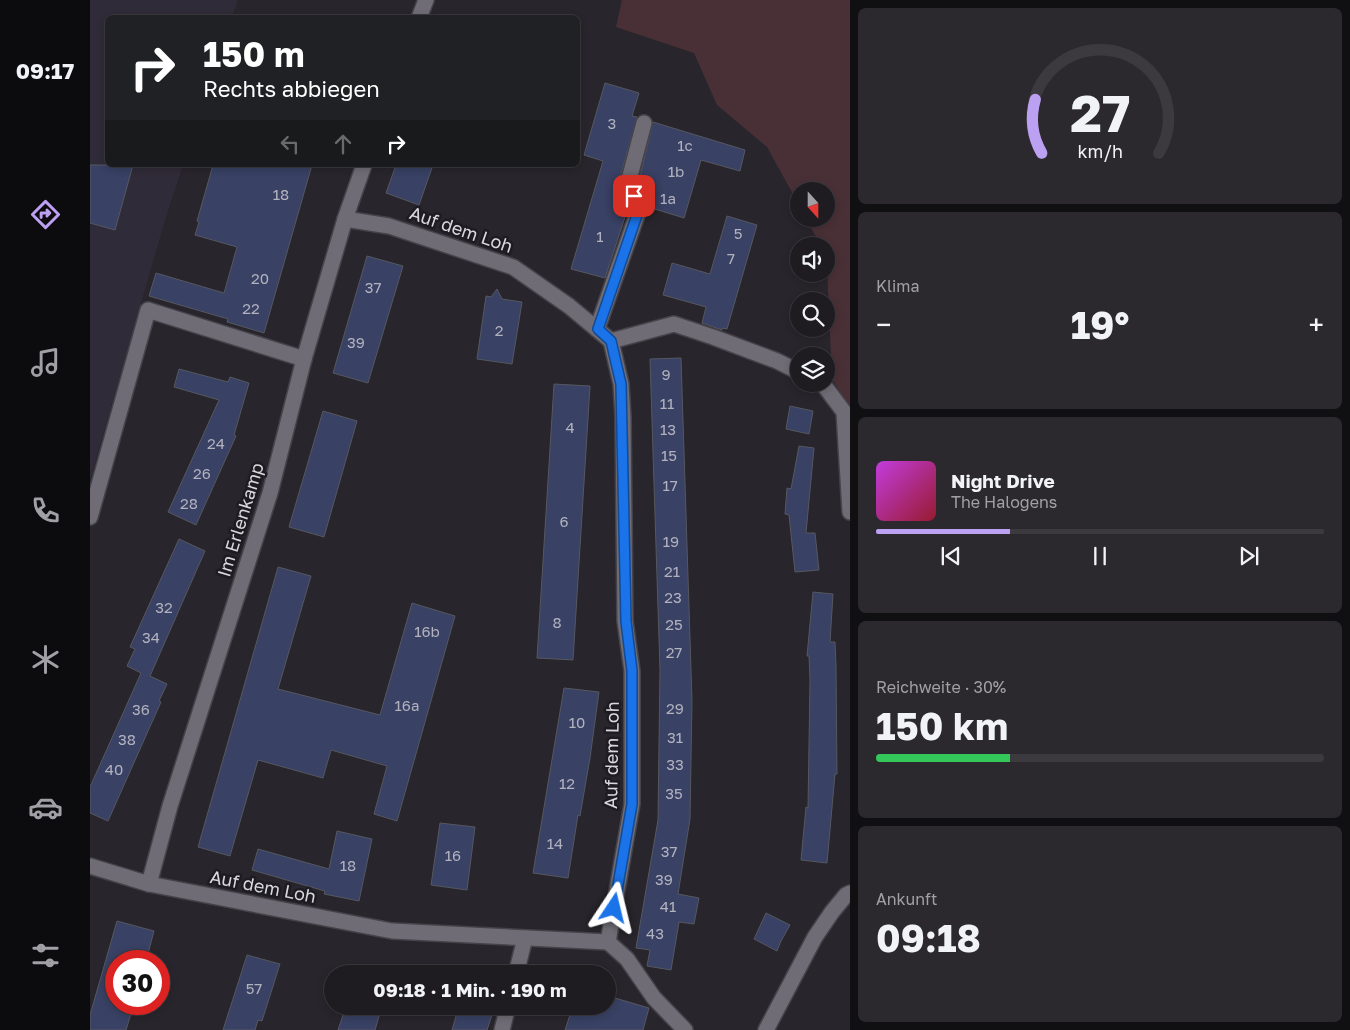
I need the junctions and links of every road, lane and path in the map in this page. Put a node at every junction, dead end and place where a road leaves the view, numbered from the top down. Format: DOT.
graph roads {
  1 [pos="426,0"];
  2 [pos="420,15"];
  3 [pos="644,123"];
  4 [pos="363,167"];
  5 [pos="345,218"];
  6 [pos="598,329"];
  7 [pos="611,341"];
  8 [pos="304,359"];
  9 [pos="790,368"];
  10 [pos="829,392"];
  11 [pos="850,512"];
  12 [pos="90,517"];
  13 [pos="90,866"];
  14 [pos="149,884"];
  15 [pos="850,893"];
  16 [pos="525,938"];
  17 [pos="608,942"];
  18 [pos="518,965"];
  19 [pos="506,1015"];
  20 [pos="502,1030"];
  21 [pos="685,1030"];
  22 [pos="766,1030"];
  1 -- 2 [label="street"];
  3 -- 6 [label="street"];
  4 -- 5 [label="street, Im Erlenkamp"];
  5 -- 6 [label="street, Auf dem Loh"];
  5 -- 8 [label="street, Im Erlenkamp"];
  6 -- 7 [label="street, Auf dem Loh"];
  7 -- 9 [label="street"];
  7 -- 17 [label="street, Auf dem Loh"];
  8 -- 12 [label="street"];
  8 -- 14 [label="street, Im Erlenkamp"];
  10 -- 11 [label="street"];
  13 -- 14 [label="street, Auf dem Loh"];
  14 -- 16 [label="street, Auf dem Loh"];
  15 -- 22 [label="street"];
  16 -- 17 [label="street, Auf dem Loh"];
  16 -- 18 [label="street"];
  17 -- 21 [label="street"];
  19 -- 20 [label="street"];
}
